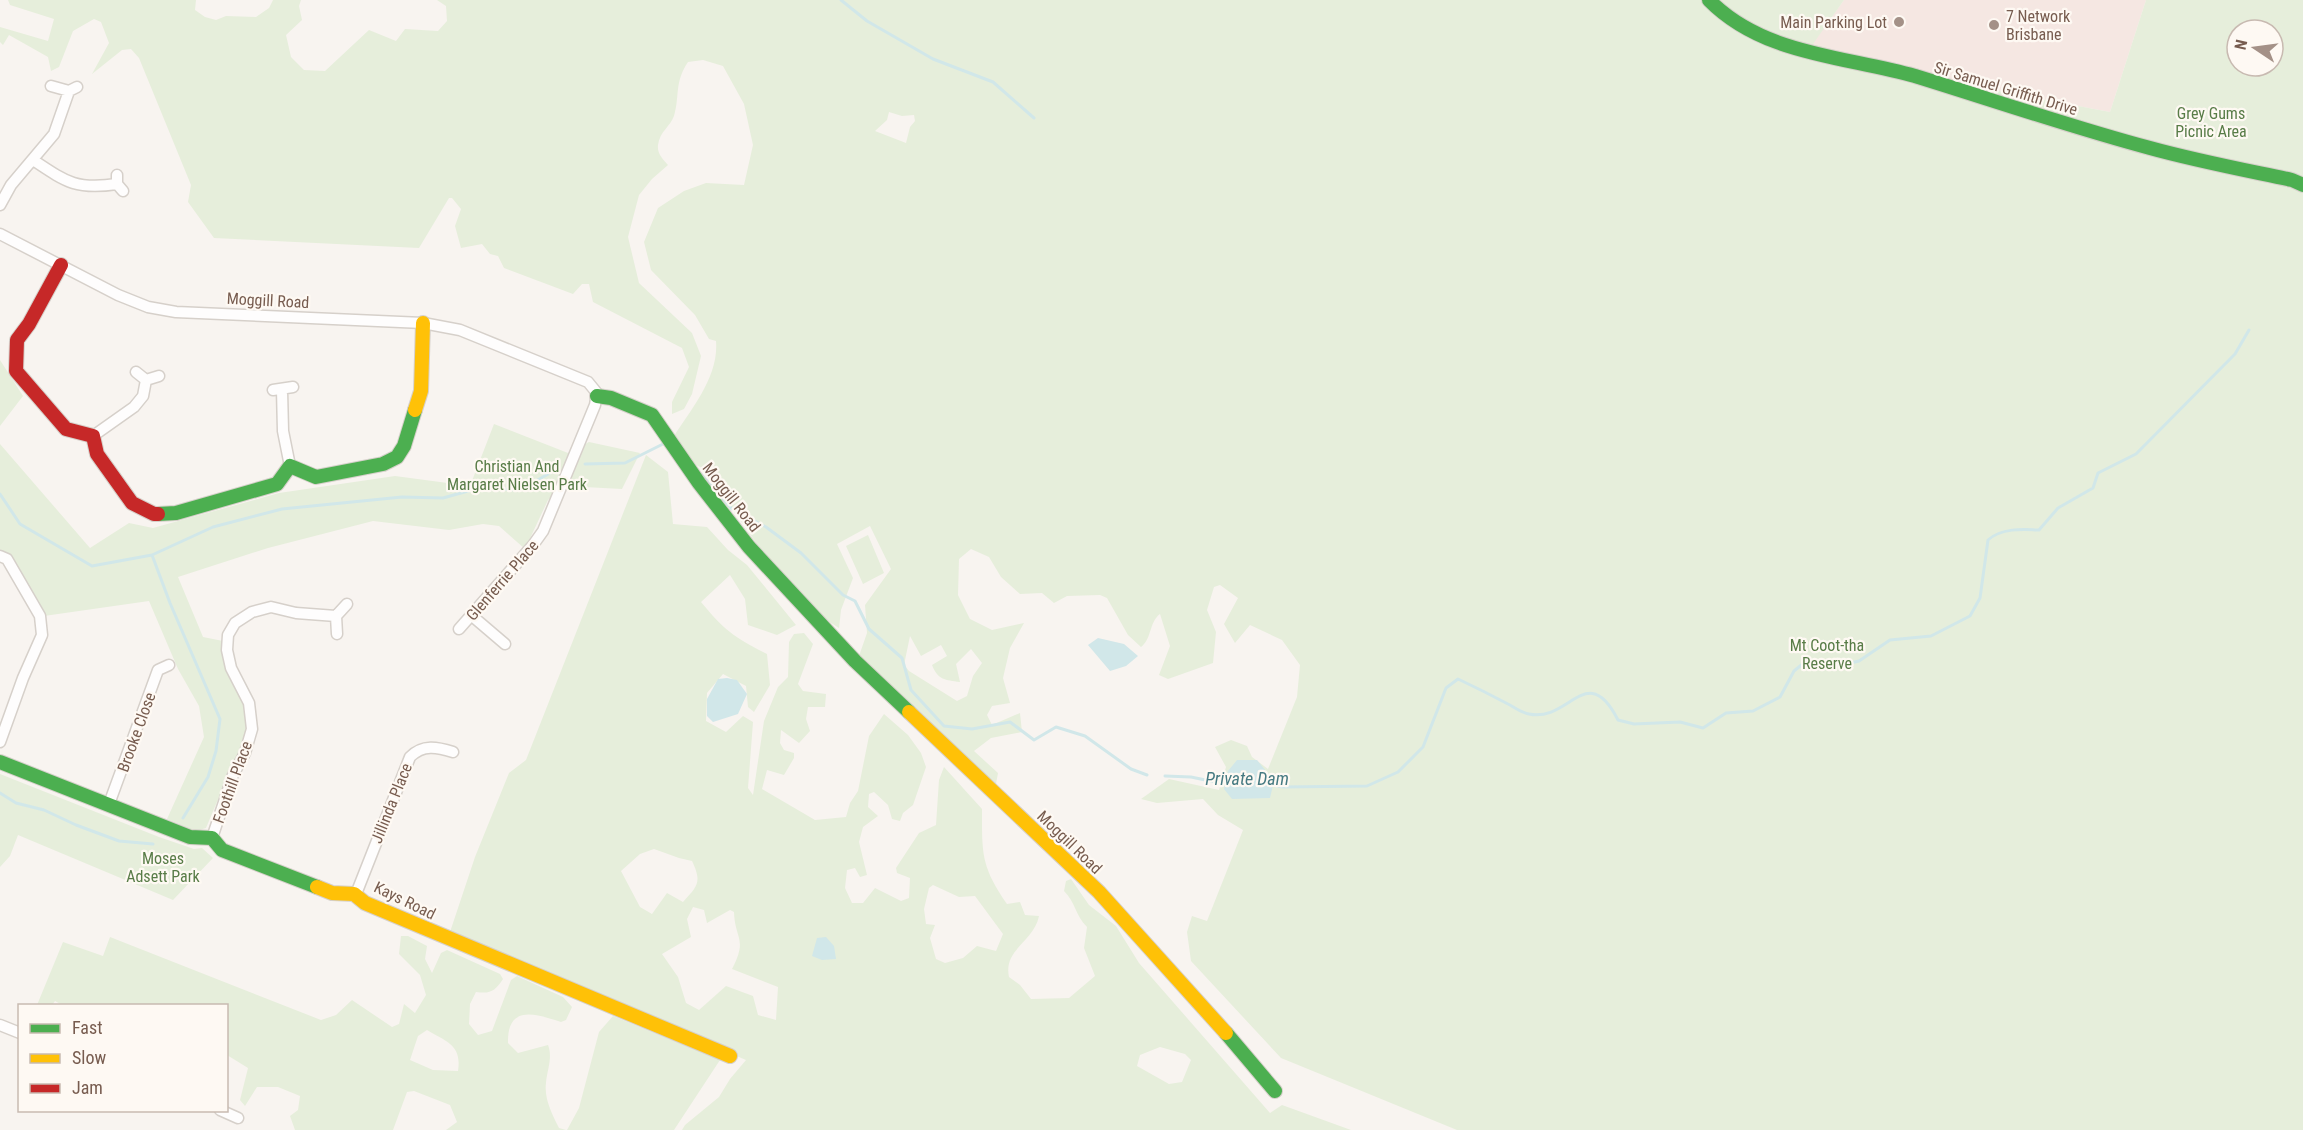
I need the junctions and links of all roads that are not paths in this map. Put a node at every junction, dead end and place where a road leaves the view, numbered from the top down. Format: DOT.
graph roads {
  1 [pos="1709,0"];
  2 [pos="51,86"];
  3 [pos="33,160"];
  4 [pos="119,184"];
  5 [pos="2303,185"];
  6 [pos="0,205"];
  7 [pos="0,234"];
  8 [pos="61,265"];
  9 [pos="423,323"];
  10 [pos="136,372"];
  11 [pos="159,376"];
  12 [pos="146,380"];
  13 [pos="283,389"];
  14 [pos="597,396"];
  15 [pos="93,436"];
  16 [pos="290,466"];
  17 [pos="0,556"];
  18 [pos="346,604"];
  19 [pos="471,615"];
  20 [pos="336,616"];
  21 [pos="459,629"];
  22 [pos="337,634"];
  23 [pos="505,644"];
  24 [pos="169,665"];
  25 [pos="0,742"];
  26 [pos="453,752"];
  27 [pos="0,762"];
  28 [pos="109,804"];
  29 [pos="212,838"];
  30 [pos="356,894"];
  31 [pos="0,1025"];
  32 [pos="18,1032"];
  33 [pos="730,1056"];
  34 [pos="1275,1090"];
  35 [pos="224,1112"];
  36 [pos="238,1118"];
  1 -- 5 [label="street, Sir Samuel Griffith Drive"];
  2 -- 3 [label="street"];
  3 -- 4 [label="street"];
  3 -- 6 [label="street"];
  7 -- 8 [label="street, Moggill Road"];
  8 -- 9 [label="street, Moggill Road"];
  8 -- 15 [label="street"];
  9 -- 14 [label="street, Moggill Road"];
  9 -- 16 [label="street"];
  10 -- 12 [label="street"];
  11 -- 12 [label="street"];
  12 -- 15 [label="street"];
  13 -- 16 [label="street"];
  14 -- 19 [label="street, Glenferrie Place"];
  14 -- 34 [label="street, Moggill Road"];
  15 -- 16 [label="street"];
  17 -- 25 [label="street"];
  18 -- 20 [label="street"];
  19 -- 21 [label="street, Glenferrie Place"];
  19 -- 23 [label="street"];
  20 -- 22 [label="street"];
  20 -- 29 [label="street, Foothill Place"];
  24 -- 28 [label="street, Brooke Close"];
  26 -- 30 [label="street, Jillinda Place"];
  27 -- 28 [label="street, Kays Road"];
  28 -- 29 [label="street, Kays Road"];
  29 -- 30 [label="street, Kays Road"];
  30 -- 33 [label="street, Kays Road"];
  31 -- 32 [label="street"];
  35 -- 36 [label="street"];
}
